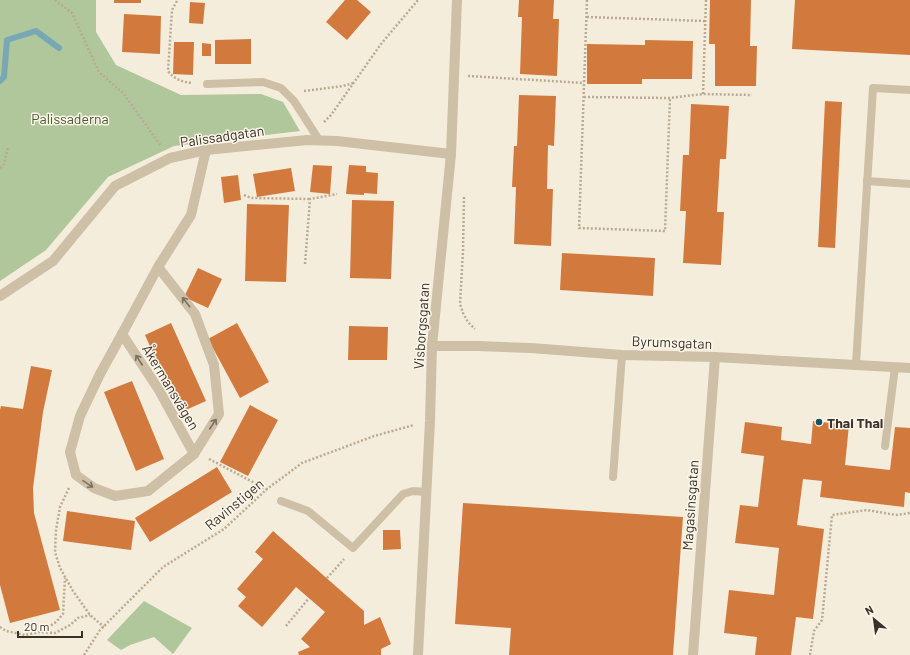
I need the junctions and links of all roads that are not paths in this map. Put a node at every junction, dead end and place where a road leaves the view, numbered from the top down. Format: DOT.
graph roads {
  1 [pos="457,0"];
  2 [pos="207,84"];
  3 [pos="910,90"];
  4 [pos="319,140"];
  5 [pos="206,150"];
  6 [pos="451,154"];
  7 [pos="867,181"];
  8 [pos="910,184"];
  9 [pos="158,267"];
  10 [pos="0,296"];
  11 [pos="122,334"];
  12 [pos="432,346"];
  13 [pos="622,354"];
  14 [pos="715,357"];
  15 [pos="856,364"];
  16 [pos="895,367"];
  17 [pos="910,368"];
  18 [pos="885,446"];
  19 [pos="194,454"];
  20 [pos="613,478"];
  21 [pos="426,492"];
  22 [pos="281,501"];
  23 [pos="418,655"];
  24 [pos="693,655"];
  1 -- 6 [label="street, Visborgsgatan"];
  2 -- 4 [label="lane"];
  3 -- 7 [label="lane"];
  4 -- 5 [label="street, Palissadgatan"];
  4 -- 6 [label="street, Palissadgatan"];
  5 -- 9 [label="street"];
  5 -- 10 [label="street, Palissadgatan"];
  6 -- 12 [label="street, Visborgsgatan"];
  7 -- 8 [label="lane"];
  7 -- 15 [label="lane"];
  9 -- 11 [label="street"];
  19 -- 9 [label="street, Åkermansvägen, one-way"];
  19 -- 11 [label="street, Åkermansvägen, one-way"];
  11 -- 19 [label="street, Åkermansvägen, one-way"];
  12 -- 13 [label="street, Byrumsgatan"];
  12 -- 21 [label="street, Visborgsgatan"];
  13 -- 14 [label="street, Byrumsgatan"];
  13 -- 20 [label="lane"];
  14 -- 15 [label="street, Byrumsgatan"];
  14 -- 24 [label="street, Magasinsgatan"];
  15 -- 16 [label="street, Byrumsgatan"];
  16 -- 17 [label="street, Byrumsgatan"];
  16 -- 18 [label="lane"];
  21 -- 22 [label="lane"];
  21 -- 23 [label="street, Visborgsgatan"];
}
